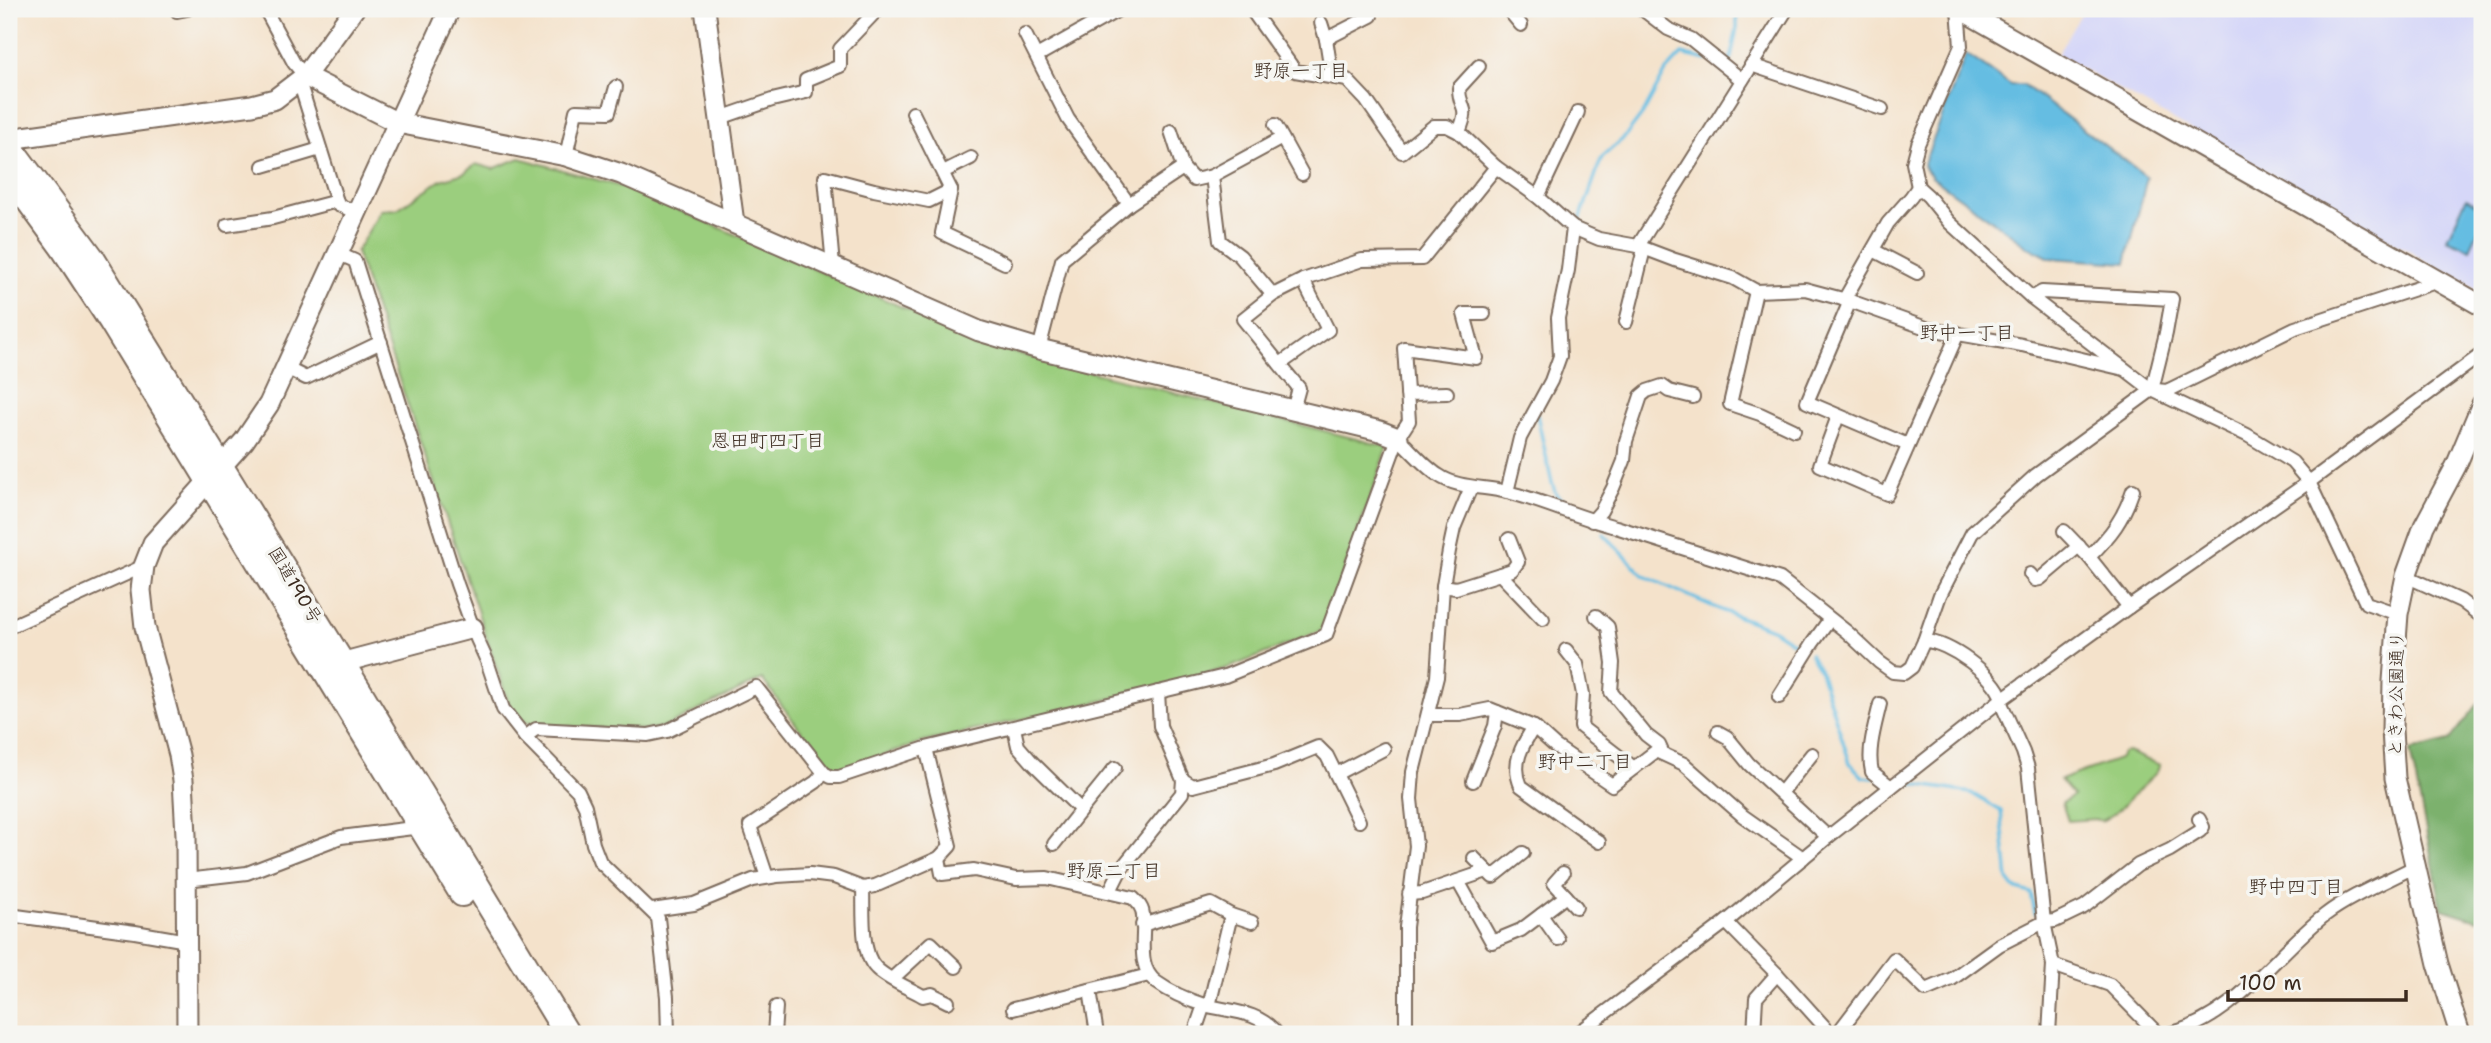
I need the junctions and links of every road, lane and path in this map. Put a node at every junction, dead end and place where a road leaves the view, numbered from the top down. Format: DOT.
graph roads {
  1 [pos="265,9"];
  2 [pos="354,9"];
  3 [pos="450,9"];
  4 [pos="705,9"];
  5 [pos="878,9"];
  6 [pos="1120,9"];
  7 [pos="1251,9"];
  8 [pos="1510,9"];
  9 [pos="1642,9"];
  10 [pos="1787,9"];
  11 [pos="1961,9"];
  12 [pos="1371,16"];
  13 [pos="1321,23"];
  14 [pos="1521,25"];
  15 [pos="1025,34"];
  16 [pos="1326,38"];
  17 [pos="1042,53"];
  18 [pos="1751,65"];
  19 [pos="1479,66"];
  20 [pos="1332,77"];
  21 [pos="302,78"];
  22 [pos="1742,80"];
  23 [pos="616,87"];
  24 [pos="1882,109"];
  25 [pos="1578,112"];
  26 [pos="913,113"];
  27 [pos="720,118"];
  28 [pos="398,123"];
  29 [pos="1275,125"];
  30 [pos="1171,131"];
  31 [pos="1459,132"];
  32 [pos="1282,138"];
  33 [pos="9,139"];
  34 [pos="9,146"];
  35 [pos="320,149"];
  36 [pos="566,156"];
  37 [pos="971,158"];
  38 [pos="263,166"];
  39 [pos="1496,167"];
  40 [pos="1183,168"];
  41 [pos="943,172"];
  42 [pos="9,174"];
  43 [pos="1302,174"];
  44 [pos="1212,176"];
  45 [pos="1918,187"];
  46 [pos="951,190"];
  47 [pos="1538,197"];
  48 [pos="337,201"];
  49 [pos="1129,204"];
  50 [pos="357,212"];
  51 [pos="734,223"];
  52 [pos="227,225"];
  53 [pos="1573,228"];
  54 [pos="1641,247"];
  55 [pos="1872,250"];
  56 [pos="339,254"];
  57 [pos="1005,263"];
  58 [pos="833,266"];
  59 [pos="1917,273"];
  60 [pos="1303,280"];
  61 [pos="2439,281"];
  62 [pos="1756,291"];
  63 [pos="1273,295"];
  64 [pos="2032,298"];
  65 [pos="1847,300"];
  66 [pos="2482,306"];
  67 [pos="1484,314"];
  68 [pos="1626,322"];
  69 [pos="1958,333"];
  70 [pos="381,342"];
  71 [pos="1039,349"];
  72 [pos="2482,354"];
  73 [pos="1280,365"];
  74 [pos="286,368"];
  75 [pos="2123,369"];
  76 [pos="2152,390"];
  77 [pos="1447,393"];
  78 [pos="1407,394"];
  79 [pos="1693,397"];
  80 [pos="2482,404"];
  81 [pos="1293,410"];
  82 [pos="1838,416"];
  83 [pos="1794,430"];
  84 [pos="1398,438"];
  85 [pos="1908,445"];
  86 [pos="215,474"];
  87 [pos="2309,482"];
  88 [pos="1471,487"];
  89 [pos="2133,490"];
  90 [pos="1507,492"];
  91 [pos="1592,521"];
  92 [pos="2064,531"];
  93 [pos="1509,539"];
  94 [pos="2079,546"];
  95 [pos="2089,557"];
  96 [pos="144,566"];
  97 [pos="1500,574"];
  98 [pos="2406,576"];
  99 [pos="2034,582"];
  100 [pos="1443,586"];
  101 [pos="2129,607"];
  102 [pos="2398,614"];
  103 [pos="1596,616"];
  104 [pos="2482,617"];
  105 [pos="1543,619"];
  106 [pos="1830,619"];
  107 [pos="9,626"];
  108 [pos="473,628"];
  109 [pos="1924,641"];
  110 [pos="1566,650"];
  111 [pos="334,665"];
  112 [pos="1158,692"];
  113 [pos="1785,695"];
  114 [pos="2001,700"];
  115 [pos="1880,704"];
  116 [pos="1497,712"];
  117 [pos="1429,715"];
  118 [pos="1534,727"];
  119 [pos="1014,728"];
  120 [pos="1726,732"];
  121 [pos="525,737"];
  122 [pos="926,748"];
  123 [pos="1384,749"];
  124 [pos="1663,754"];
  125 [pos="1812,754"];
  126 [pos="1115,768"];
  127 [pos="1634,768"];
  128 [pos="824,773"];
  129 [pos="1336,774"];
  130 [pos="1183,780"];
  131 [pos="1473,781"];
  132 [pos="1891,787"];
  133 [pos="1781,793"];
  134 [pos="1081,810"];
  135 [pos="2199,819"];
  136 [pos="1359,821"];
  137 [pos="421,827"];
  138 [pos="1828,837"];
  139 [pos="1599,842"];
  140 [pos="1054,844"];
  141 [pos="1523,853"];
  142 [pos="939,858"];
  143 [pos="1474,858"];
  144 [pos="1803,858"];
  145 [pos="2416,866"];
  146 [pos="1487,872"];
  147 [pos="1563,873"];
  148 [pos="767,877"];
  149 [pos="186,880"];
  150 [pos="1458,881"];
  151 [pos="863,888"];
  152 [pos="1110,891"];
  153 [pos="1409,894"];
  154 [pos="1566,896"];
  155 [pos="1576,907"];
  156 [pos="652,910"];
  157 [pos="9,915"];
  158 [pos="1231,915"];
  159 [pos="1541,915"];
  160 [pos="1252,922"];
  161 [pos="1726,922"];
  162 [pos="2044,922"];
  163 [pos="1142,925"];
  164 [pos="1558,939"];
  165 [pos="187,941"];
  166 [pos="2053,965"];
  167 [pos="956,967"];
  168 [pos="1777,974"];
  169 [pos="1149,975"];
  170 [pos="893,978"];
  171 [pos="1090,990"];
  172 [pos="948,1002"];
  173 [pos="1207,1005"];
  174 [pos="776,1007"];
  175 [pos="1013,1009"];
  176 [pos="187,1034"];
  177 [pos="549,1034"];
  178 [pos="567,1034"];
  179 [pos="668,1034"];
  180 [pos="774,1034"];
  181 [pos="1097,1034"];
  182 [pos="1194,1034"];
  183 [pos="1276,1034"];
  184 [pos="1406,1034"];
  185 [pos="1577,1034"];
  186 [pos="1754,1034"];
  187 [pos="1831,1034"];
  188 [pos="1837,1034"];
  189 [pos="2049,1034"];
  190 [pos="2158,1034"];
  191 [pos="2168,1034"];
  192 [pos="2460,1034"];
  1 -- 21 [label="street"];
  2 -- 21 [label="street"];
  3 -- 28 [label="street"];
  4 -- 27 [label="street"];
  5 -- 27 [label="street"];
  6 -- 17 [label="street"];
  7 -- 20 [label="street"];
  8 -- 14 [label="street"];
  9 -- 22 [label="street"];
  10 -- 18 [label="street"];
  11 -- 45 [label="street"];
  11 -- 61 [label="street"];
  12 -- 16 [label="street"];
  13 -- 16 [label="street"];
  15 -- 49 [label="street"];
  16 -- 20 [label="street"];
  18 -- 22 [label="street"];
  18 -- 24 [label="street"];
  19 -- 31 [label="street"];
  20 -- 31 [label="street"];
  21 -- 28 [label="street"];
  21 -- 33 [label="street"];
  21 -- 35 [label="street"];
  22 -- 54 [label="street"];
  23 -- 36 [label="street"];
  25 -- 47 [label="street"];
  26 -- 41 [label="street"];
  27 -- 51 [label="street"];
  28 -- 36 [label="street"];
  28 -- 50 [label="street"];
  29 -- 32 [label="street"];
  30 -- 40 [label="street"];
  31 -- 39 [label="street"];
  32 -- 43 [label="street"];
  32 -- 44 [label="street"];
  34 -- 86 [label="highway, 国道190号"];
  35 -- 38 [label="street"];
  35 -- 48 [label="street"];
  36 -- 51 [label="street"];
  37 -- 41 [label="street"];
  39 -- 47 [label="street"];
  39 -- 60 [label="street"];
  40 -- 44 [label="street"];
  40 -- 49 [label="street"];
  41 -- 46 [label="street"];
  42 -- 86 [label="highway, 国道190号"];
  44 -- 63 [label="street"];
  45 -- 55 [label="street"];
  45 -- 64 [label="street"];
  46 -- 57 [label="street"];
  46 -- 58 [label="street"];
  47 -- 53 [label="street"];
  48 -- 50 [label="street"];
  48 -- 52 [label="street"];
  49 -- 71 [label="street"];
  50 -- 56 [label="street"];
  51 -- 58 [label="street"];
  53 -- 54 [label="street"];
  53 -- 90 [label="street"];
  54 -- 62 [label="street"];
  54 -- 68 [label="street"];
  55 -- 59 [label="street"];
  55 -- 65 [label="street"];
  56 -- 70 [label="street"];
  56 -- 74 [label="street"];
  58 -- 71 [label="street"];
  60 -- 63 [label="street"];
  60 -- 73 [label="street"];
  61 -- 66 [label="street"];
  61 -- 76 [label="street"];
  62 -- 65 [label="street"];
  62 -- 83 [label="street"];
  63 -- 73 [label="street"];
  64 -- 75 [label="street"];
  64 -- 76 [label="street"];
  65 -- 69 [label="street"];
  65 -- 82 [label="street"];
  67 -- 78 [label="street"];
  69 -- 75 [label="street"];
  69 -- 85 [label="street"];
  70 -- 74 [label="street"];
  70 -- 108 [label="street"];
  71 -- 81 [label="street"];
  72 -- 87 [label="street"];
  73 -- 81 [label="street"];
  74 -- 86 [label="street"];
  75 -- 76 [label="street"];
  76 -- 87 [label="street"];
  76 -- 109 [label="street"];
  77 -- 78 [label="street"];
  78 -- 84 [label="street"];
  79 -- 91 [label="street"];
  80 -- 98 [label="street, ときわ公園通り"];
  81 -- 84 [label="street"];
  82 -- 85 [label="street"];
  82 -- 85 [label="street"];
  84 -- 88 [label="street"];
  84 -- 112 [label="street"];
  86 -- 96 [label="street"];
  86 -- 111 [label="highway, 国道190号"];
  87 -- 101 [label="street"];
  87 -- 102 [label="street"];
  88 -- 90 [label="street"];
  88 -- 100 [label="street"];
  89 -- 95 [label="street"];
  90 -- 91 [label="street"];
  91 -- 106 [label="street"];
  92 -- 94 [label="street"];
  93 -- 97 [label="street"];
  94 -- 95 [label="street"];
  94 -- 99 [label="street"];
  95 -- 101 [label="street"];
  96 -- 107 [label="street"];
  96 -- 149 [label="street"];
  97 -- 100 [label="street"];
  97 -- 105 [label="street"];
  98 -- 102 [label="street, ときわ公園通り"];
  98 -- 104 [label="street"];
  100 -- 117 [label="street"];
  101 -- 114 [label="street"];
  102 -- 145 [label="street, ときわ公園通り"];
  103 -- 124 [label="street"];
  106 -- 109 [label="street"];
  106 -- 113 [label="street"];
  108 -- 111 [label="street"];
  108 -- 121 [label="street"];
  109 -- 114 [label="street"];
  110 -- 127 [label="street"];
  111 -- 137 [label="highway, 国道190号"];
  111 -- 178 [label="highway, 国道190号"];
  112 -- 119 [label="street"];
  112 -- 130 [label="street"];
  114 -- 132 [label="street"];
  114 -- 162 [label="street"];
  115 -- 132 [label="street"];
  116 -- 117 [label="street"];
  116 -- 118 [label="street"];
  116 -- 131 [label="street"];
  117 -- 153 [label="street"];
  118 -- 127 [label="street"];
  118 -- 139 [label="street"];
  119 -- 122 [label="street"];
  119 -- 134 [label="street"];
  120 -- 133 [label="street"];
  121 -- 128 [label="street"];
  121 -- 156 [label="street"];
  122 -- 128 [label="street"];
  122 -- 142 [label="street"];
  123 -- 129 [label="street"];
  124 -- 127 [label="street"];
  124 -- 144 [label="street"];
  125 -- 133 [label="street"];
  126 -- 134 [label="street"];
  128 -- 148 [label="street"];
  129 -- 130 [label="street"];
  129 -- 136 [label="street"];
  130 -- 152 [label="street"];
  132 -- 138 [label="street"];
  133 -- 138 [label="street"];
  134 -- 140 [label="street"];
  135 -- 162 [label="street"];
  137 -- 149 [label="street"];
  137 -- 177 [label="highway, 国道190号"];
  138 -- 144 [label="street"];
  141 -- 146 [label="street"];
  142 -- 151 [label="street"];
  142 -- 152 [label="street"];
  143 -- 146 [label="street"];
  144 -- 161 [label="street"];
  145 -- 191 [label="street"];
  145 -- 192 [label="street, ときわ公園通り"];
  146 -- 150 [label="street"];
  147 -- 154 [label="street"];
  148 -- 151 [label="street"];
  148 -- 156 [label="street"];
  149 -- 165 [label="street"];
  150 -- 153 [label="street"];
  150 -- 159 [label="street"];
  151 -- 170 [label="street"];
  152 -- 163 [label="street"];
  153 -- 184 [label="street"];
  154 -- 155 [label="street"];
  154 -- 159 [label="street"];
  156 -- 179 [label="street"];
  157 -- 165 [label="street"];
  158 -- 160 [label="street"];
  158 -- 163 [label="street"];
  158 -- 173 [label="street"];
  159 -- 164 [label="street"];
  161 -- 168 [label="street"];
  161 -- 185 [label="street"];
  162 -- 166 [label="street"];
  162 -- 188 [label="street"];
  163 -- 169 [label="street"];
  165 -- 176 [label="street"];
  166 -- 189 [label="street"];
  166 -- 190 [label="street"];
  167 -- 170 [label="street"];
  168 -- 186 [label="street"];
  168 -- 187 [label="street"];
  169 -- 171 [label="street"];
  169 -- 173 [label="street"];
  170 -- 172 [label="street"];
  171 -- 175 [label="street"];
  171 -- 181 [label="street"];
  173 -- 182 [label="street"];
  173 -- 183 [label="street"];
  174 -- 180 [label="street"];
}
